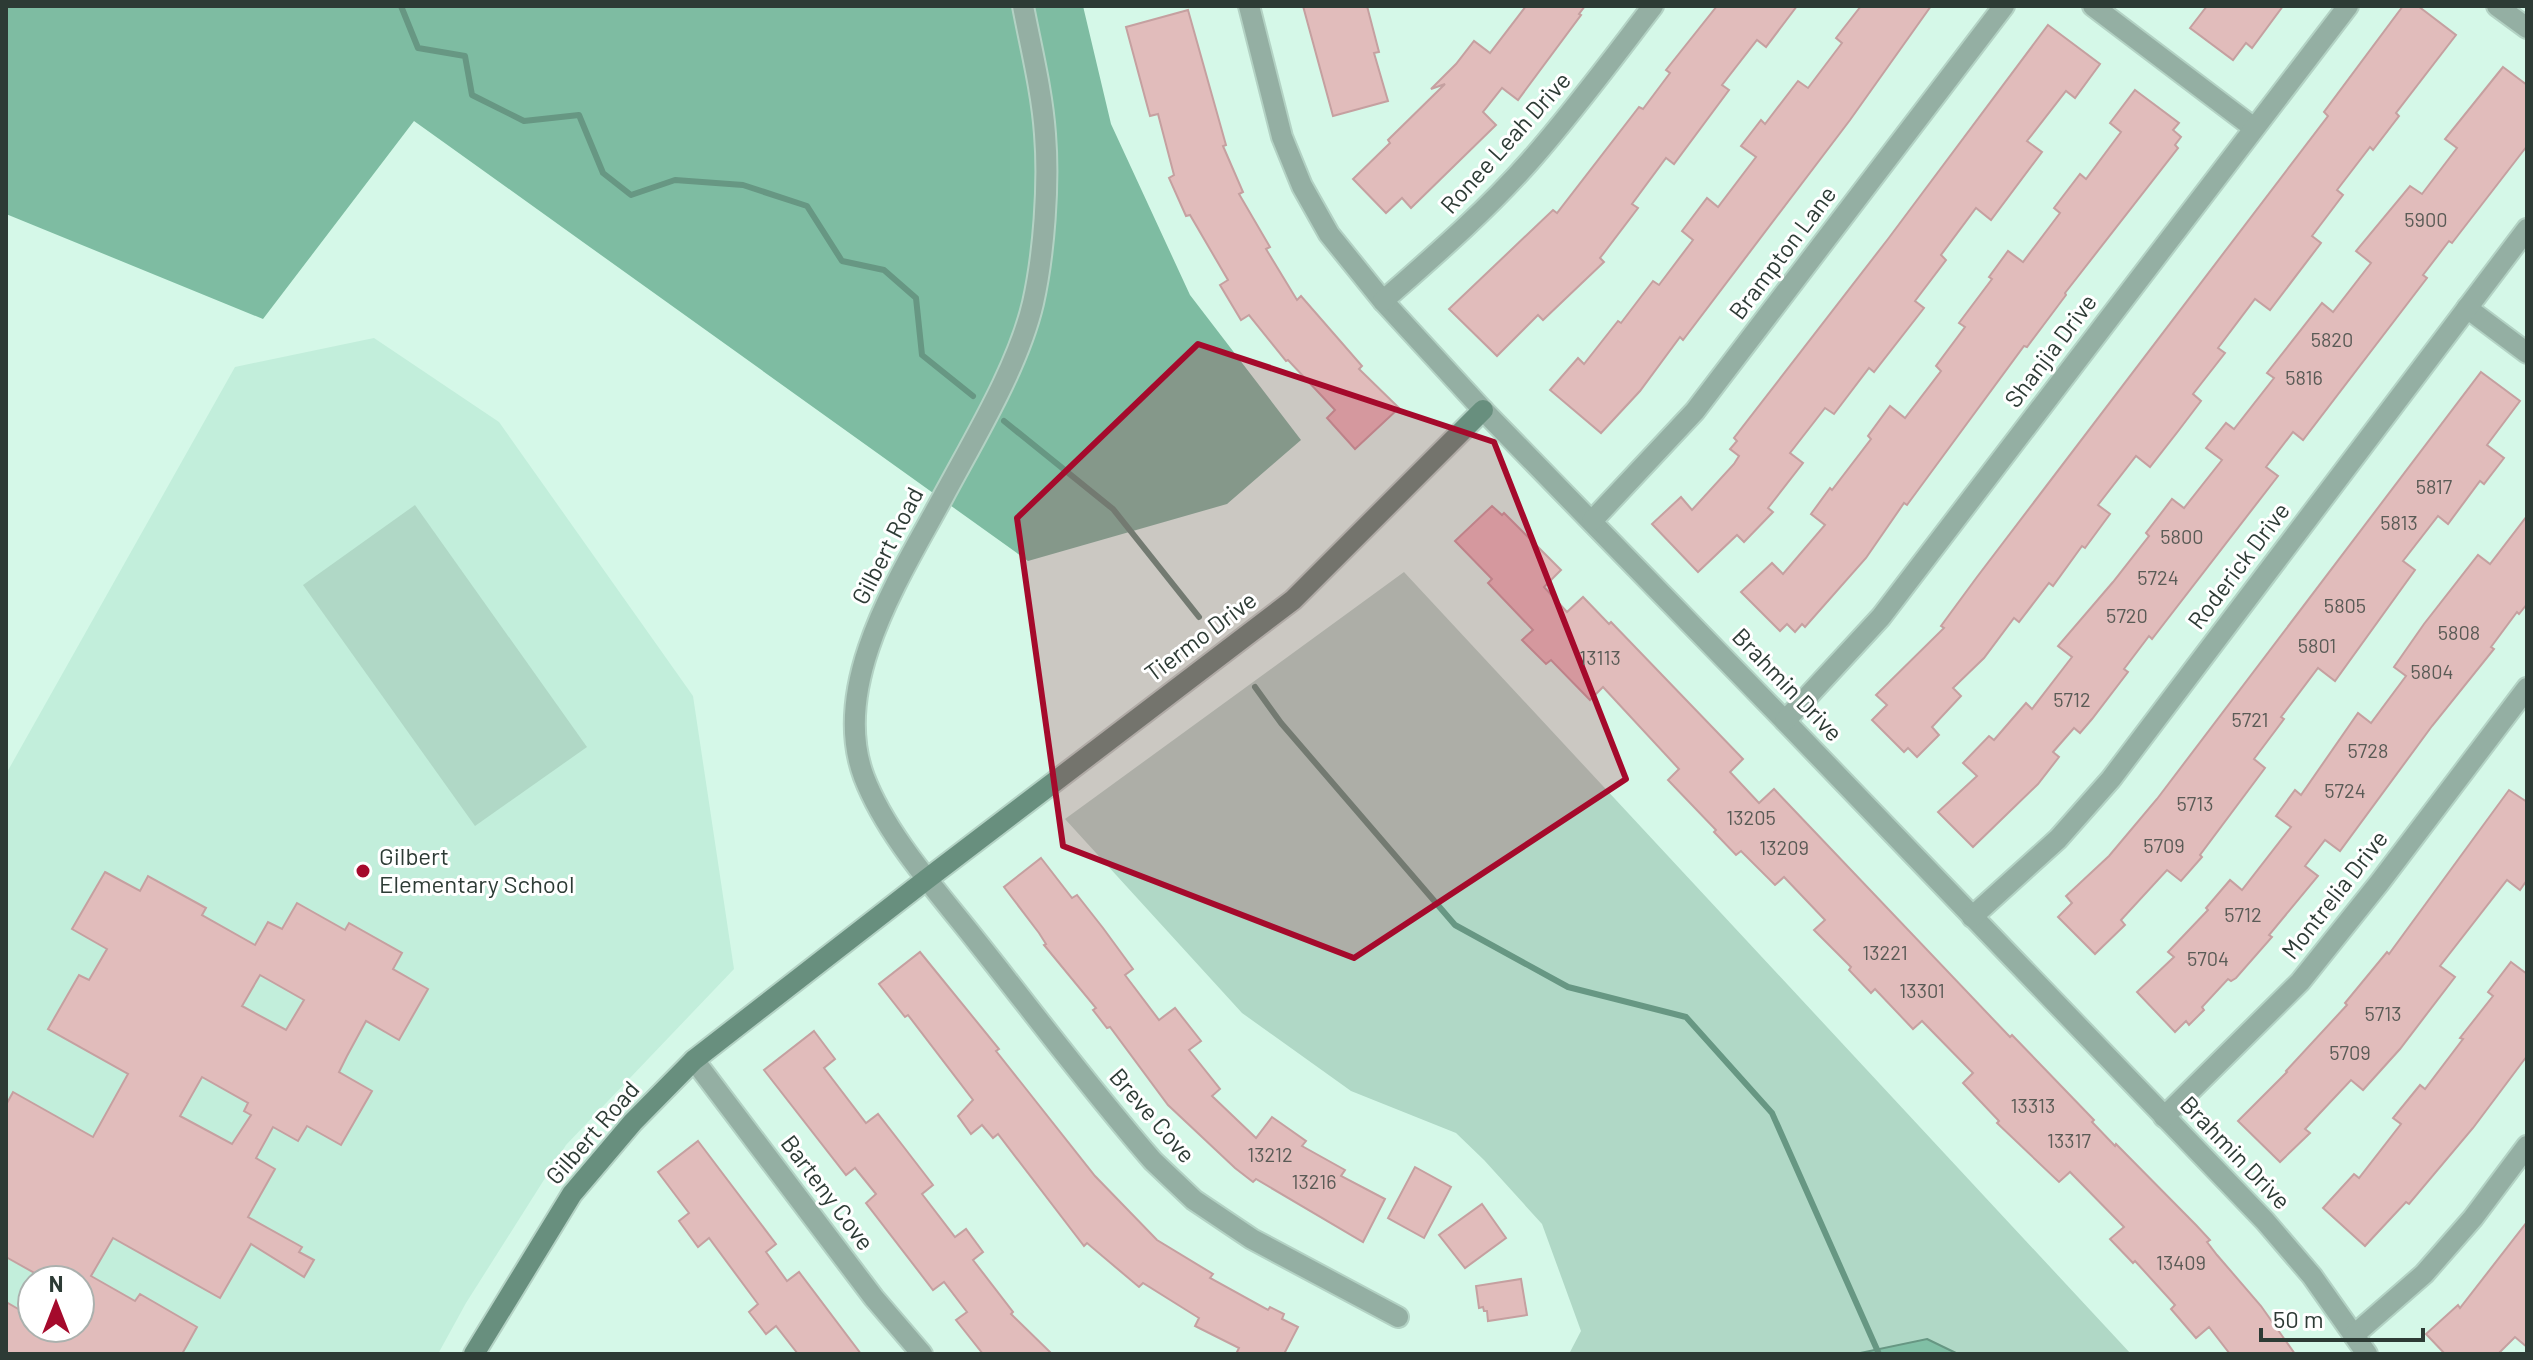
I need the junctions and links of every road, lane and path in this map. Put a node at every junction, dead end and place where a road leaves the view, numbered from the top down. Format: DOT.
graph roads {
  1 [pos="1023,6"];
  2 [pos="1249,6"];
  3 [pos="1653,6"];
  4 [pos="2004,6"];
  5 [pos="2093,6"];
  6 [pos="2348,6"];
  7 [pos="2497,6"];
  8 [pos="2527,28"];
  9 [pos="2254,128"];
  10 [pos="2527,229"];
  11 [pos="1383,301"];
  12 [pos="2467,308"];
  13 [pos="2527,353"];
  14 [pos="1483,410"];
  15 [pos="1592,521"];
  16 [pos="2527,688"];
  17 [pos="1785,721"];
  18 [pos="927,879"];
  19 [pos="1972,917"];
  20 [pos="694,1060"];
  21 [pos="2164,1117"];
  22 [pos="2527,1146"];
  23 [pos="1398,1317"];
  24 [pos="2354,1335"];
  25 [pos="474,1354"];
  26 [pos="922,1354"];
  27 [pos="2367,1354"];
  1 -- 18 [label="street, Gilbert Road"];
  2 -- 11 [label="street, Brahmin Drive"];
  3 -- 11 [label="street, Ronee Leah Drive"];
  4 -- 15 [label="street, Brampton Lane"];
  5 -- 9 [label="street"];
  6 -- 9 [label="street, Shanjia Drive"];
  7 -- 8 [label="street"];
  9 -- 17 [label="street, Shanjia Drive"];
  10 -- 12 [label="street, Roderick Drive"];
  11 -- 14 [label="street, Brahmin Drive"];
  12 -- 13 [label="street"];
  12 -- 19 [label="street, Roderick Drive"];
  14 -- 15 [label="street, Brahmin Drive"];
  14 -- 18 [label="street, Tiermo Drive"];
  15 -- 17 [label="street, Brahmin Drive"];
  16 -- 21 [label="street, Montrelia Drive"];
  17 -- 19 [label="street, Brahmin Drive"];
  18 -- 20 [label="street, Gilbert Road"];
  18 -- 23 [label="street, Breve Cove"];
  19 -- 21 [label="street, Brahmin Drive"];
  20 -- 25 [label="street, Gilbert Road"];
  20 -- 26 [label="street, Barteny Cove"];
  21 -- 24 [label="street, Brahmin Drive"];
  22 -- 24 [label="street"];
  24 -- 27 [label="street, Brahmin Drive"];
}
